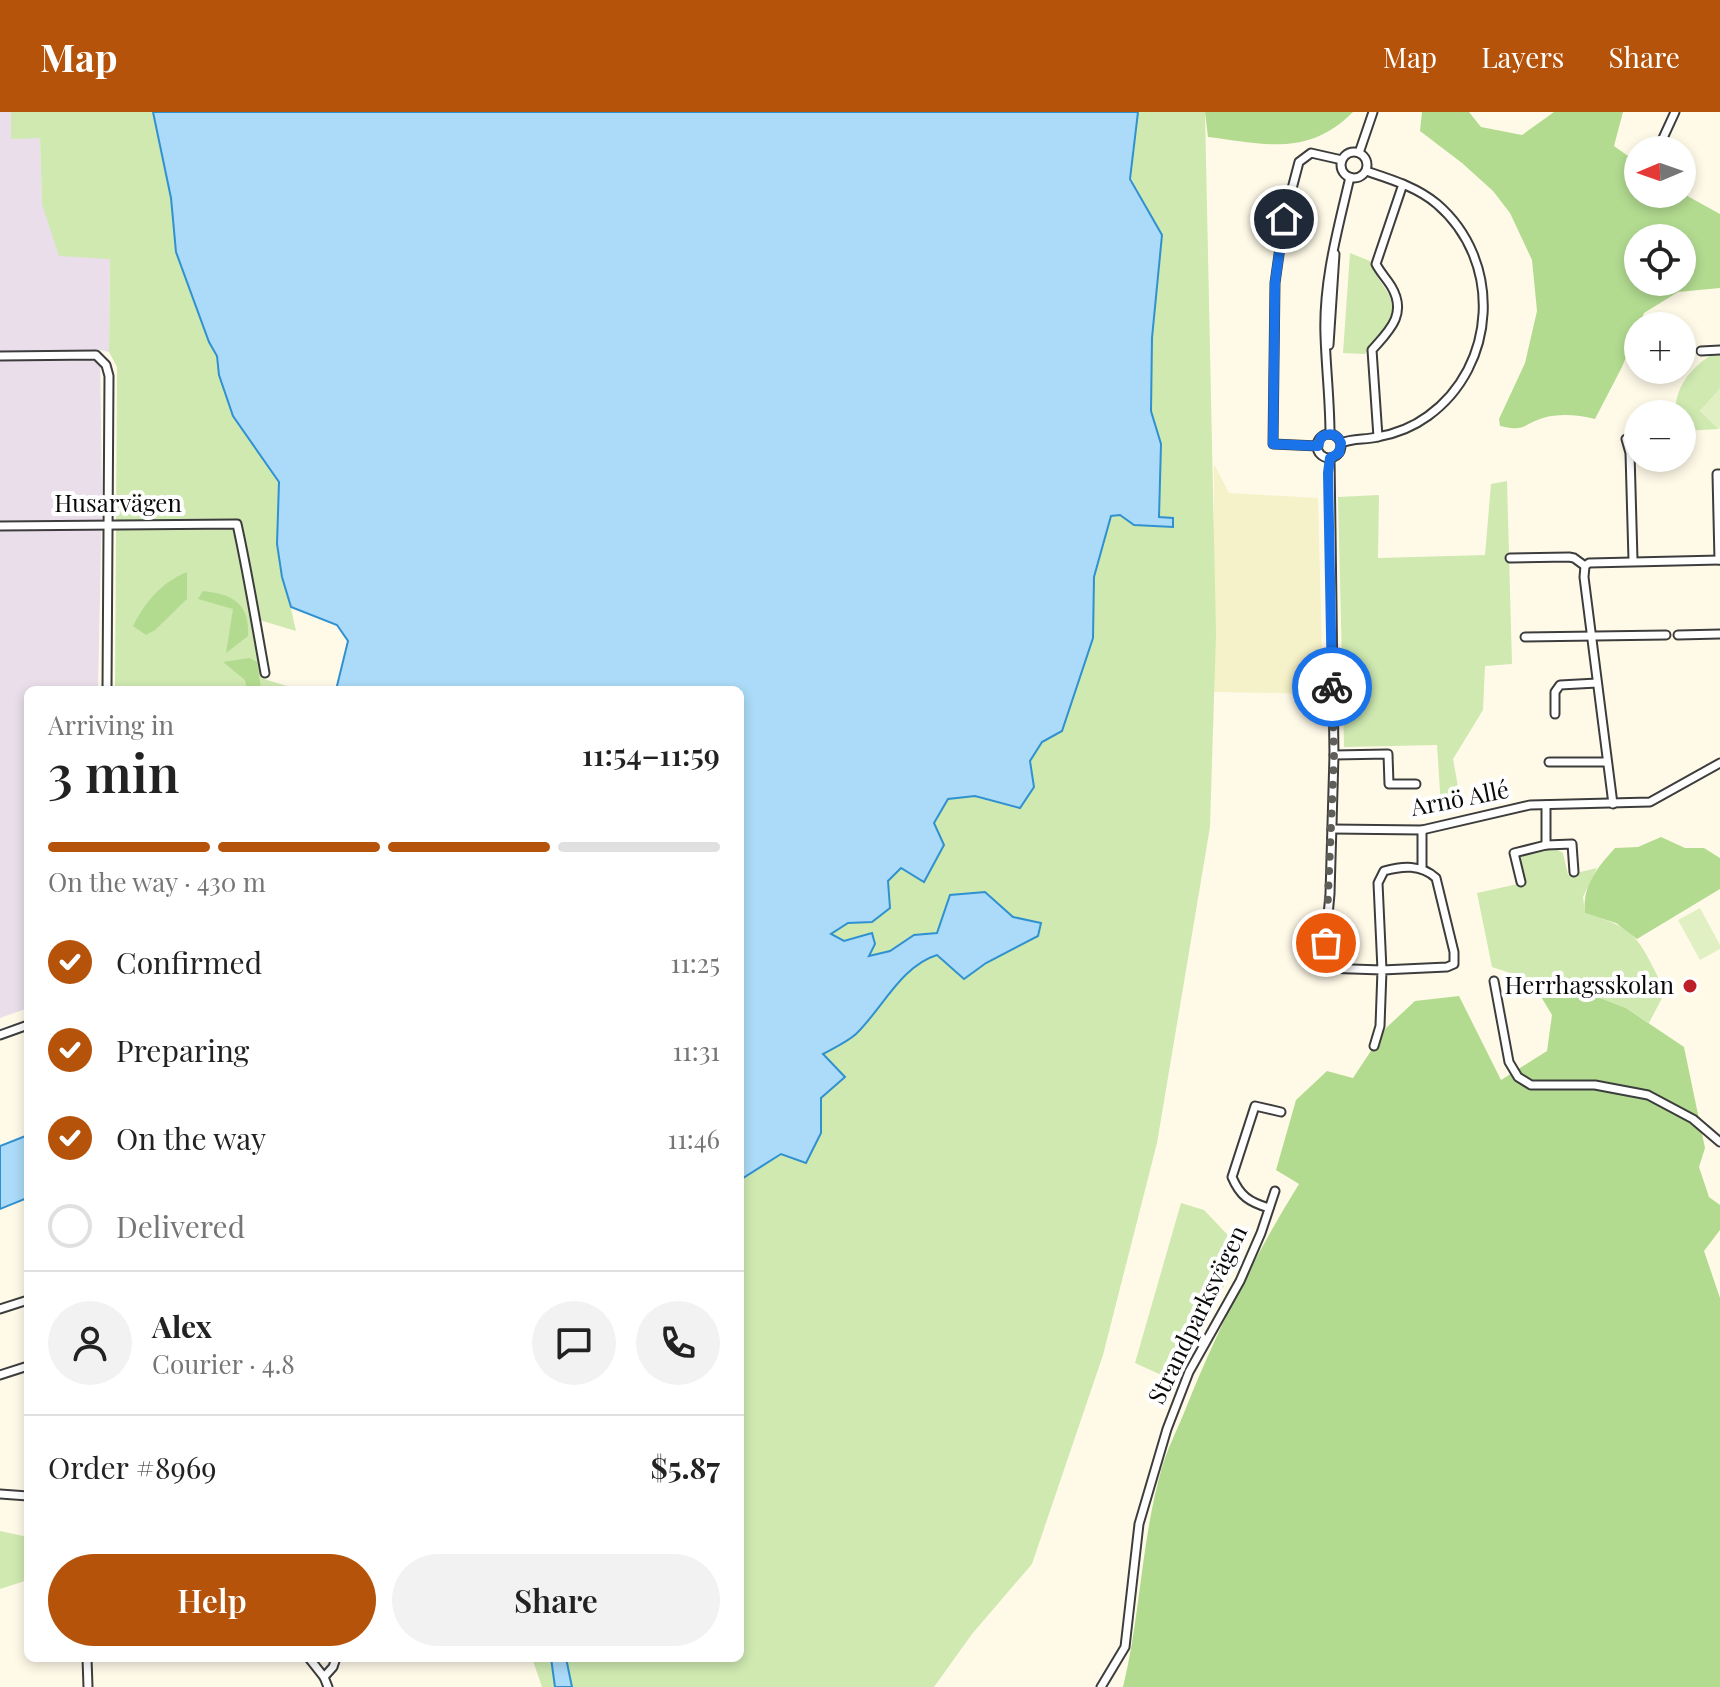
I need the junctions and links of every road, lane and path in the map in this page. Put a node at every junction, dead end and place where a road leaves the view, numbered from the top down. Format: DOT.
graph roads {
  1 [pos="1373,112"];
  2 [pos="1675,112"];
  3 [pos="1664,136"];
  4 [pos="1359,153"];
  5 [pos="1342,160"];
  6 [pos="1366,171"];
  7 [pos="1350,177"];
  8 [pos="1403,184"];
  9 [pos="1720,350"];
  10 [pos="1701,351"];
  11 [pos="0,356"];
  12 [pos="1330,434"];
  13 [pos="1378,437"];
  14 [pos="1341,443"];
  15 [pos="1318,446"];
  16 [pos="1330,458"];
  17 [pos="1631,472"];
  18 [pos="1720,474"];
  19 [pos="1719,509"];
  20 [pos="108,523"];
  21 [pos="0,526"];
  22 [pos="1510,558"];
  23 [pos="1633,560"];
  24 [pos="1720,560"];
  25 [pos="1585,566"];
  26 [pos="1720,634"];
  27 [pos="1666,635"];
  28 [pos="1678,635"];
  29 [pos="1525,637"];
  30 [pos="1592,637"];
  31 [pos="265,673"];
  32 [pos="1597,683"];
  33 [pos="107,686"];
  34 [pos="1555,714"];
  35 [pos="1334,755"];
  36 [pos="1549,762"];
  37 [pos="1606,762"];
  38 [pos="1720,763"];
  39 [pos="1416,784"];
  40 [pos="1613,804"];
  41 [pos="1546,805"];
  42 [pos="1332,829"];
  43 [pos="1422,830"];
  44 [pos="1546,845"];
  45 [pos="1422,868"];
  46 [pos="1574,872"];
  47 [pos="1521,882"];
  48 [pos="1382,970"];
  49 [pos="1494,981"];
  50 [pos="24,1026"];
  51 [pos="0,1035"];
  52 [pos="1374,1046"];
  53 [pos="1281,1112"];
  54 [pos="1720,1142"];
  55 [pos="1275,1191"];
  56 [pos="1269,1208"];
  57 [pos="24,1301"];
  58 [pos="0,1309"];
  59 [pos="24,1367"];
  60 [pos="0,1375"];
  61 [pos="0,1494"];
  62 [pos="24,1496"];
  63 [pos="87,1662"];
  64 [pos="312,1662"];
  65 [pos="335,1662"];
  66 [pos="324,1677"];
  67 [pos="88,1687"];
  68 [pos="328,1687"];
  69 [pos="1101,1687"];
  1 -- 4 [label="street"];
  2 -- 3 [label="street"];
  4 -- 5 [label="street"];
  4 -- 6 [label="street"];
  5 -- 7 [label="street"];
  5 -- 15 [label="street"];
  6 -- 7 [label="street"];
  6 -- 8 [label="street"];
  7 -- 12 [label="street"];
  8 -- 13 [label="street"];
  8 -- 13 [label="street"];
  9 -- 10 [label="street"];
  11 -- 20 [label="street"];
  12 -- 14 [label="street"];
  12 -- 15 [label="street"];
  13 -- 14 [label="street"];
  14 -- 16 [label="street"];
  15 -- 16 [label="street"];
  16 -- 35 [label="street"];
  17 -- 23 [label="street"];
  18 -- 19 [label="street"];
  19 -- 24 [label="street"];
  20 -- 21 [label="street, Husarvägen"];
  20 -- 31 [label="street, Husarvägen"];
  20 -- 33 [label="street"];
  22 -- 25 [label="street"];
  23 -- 24 [label="street"];
  23 -- 25 [label="street"];
  25 -- 30 [label="street"];
  26 -- 28 [label="street"];
  27 -- 30 [label="street"];
  29 -- 30 [label="street"];
  30 -- 32 [label="street"];
  32 -- 34 [label="street"];
  32 -- 37 [label="street"];
  35 -- 39 [label="street"];
  35 -- 42 [label="street"];
  36 -- 37 [label="street"];
  37 -- 40 [label="street"];
  38 -- 40 [label="street, Arnö Allé"];
  40 -- 41 [label="street, Arnö Allé"];
  41 -- 43 [label="street, Arnö Allé"];
  41 -- 44 [label="street, Arnö Allé"];
  42 -- 43 [label="street, Arnö Allé"];
  42 -- 48 [label="street"];
  43 -- 45 [label="street"];
  44 -- 46 [label="street"];
  44 -- 47 [label="street"];
  45 -- 48 [label="street"];
  45 -- 48 [label="street"];
  48 -- 52 [label="street"];
  49 -- 54 [label="street"];
  50 -- 51 [label="street"];
  53 -- 56 [label="street"];
  55 -- 56 [label="street, Strandparksvägen"];
  56 -- 69 [label="street, Strandparksvägen"];
  57 -- 58 [label="street"];
  59 -- 60 [label="street"];
  61 -- 62 [label="street"];
  63 -- 67 [label="street"];
  64 -- 66 [label="street"];
  65 -- 66 [label="street"];
  66 -- 68 [label="street"];
}
